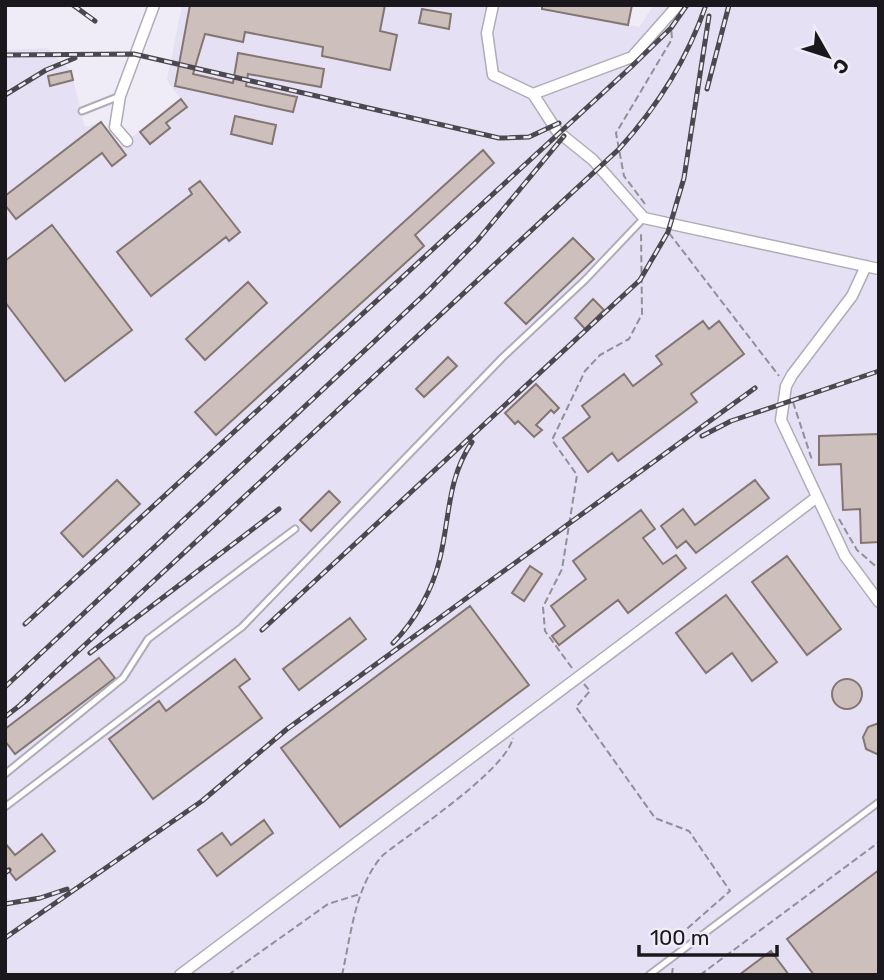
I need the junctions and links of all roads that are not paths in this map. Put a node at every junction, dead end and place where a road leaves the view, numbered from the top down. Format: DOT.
graph roads {
  1 [pos="154,5"];
  2 [pos="493,5"];
  3 [pos="676,9"];
  4 [pos="533,94"];
  5 [pos="120,96"];
  6 [pos="82,111"];
  7 [pos="127,141"];
  8 [pos="644,218"];
  9 [pos="866,266"];
  10 [pos="879,269"];
  11 [pos="817,497"];
  12 [pos="295,529"];
  13 [pos="879,602"];
  14 [pos="5,774"];
  15 [pos="879,802"];
  16 [pos="5,807"];
  17 [pos="180,975"];
  18 [pos="649,975"];
  1 -- 5 [label="street"];
  2 -- 4 [label="street"];
  3 -- 4 [label="street"];
  4 -- 8 [label="street"];
  5 -- 6 [label="lane"];
  5 -- 7 [label="street"];
  8 -- 9 [label="street"];
  8 -- 16 [label="lane"];
  9 -- 10 [label="street"];
  9 -- 11 [label="street"];
  11 -- 13 [label="street"];
  11 -- 17 [label="street"];
  12 -- 14 [label="lane"];
  15 -- 18 [label="lane"];
}
